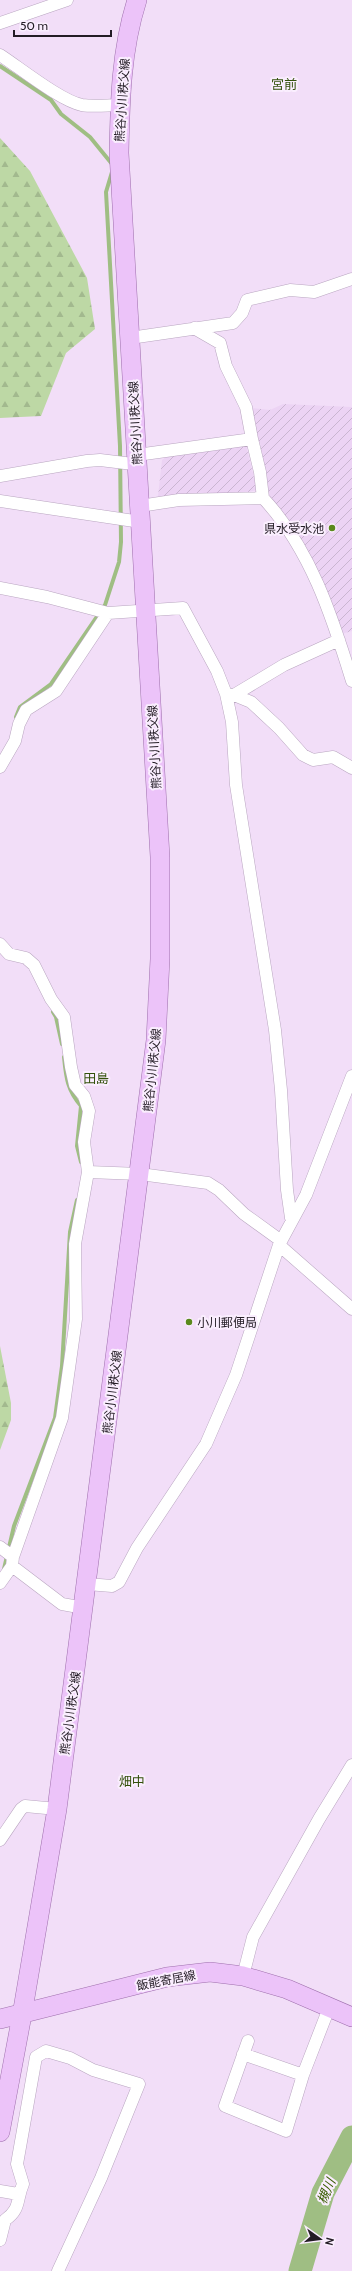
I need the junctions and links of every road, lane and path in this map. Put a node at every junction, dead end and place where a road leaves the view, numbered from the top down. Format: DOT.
graph roads {
  1 [pos="67,0"];
  2 [pos="137,0"];
  3 [pos="0,23"];
  4 [pos="0,55"];
  5 [pos="120,105"];
  6 [pos="352,279"];
  7 [pos="194,328"];
  8 [pos="130,338"];
  9 [pos="252,440"];
  10 [pos="135,460"];
  11 [pos="0,476"];
  12 [pos="263,498"];
  13 [pos="0,501"];
  14 [pos="140,514"];
  15 [pos="0,588"];
  16 [pos="146,611"];
  17 [pos="108,613"];
  18 [pos="339,640"];
  19 [pos="352,681"];
  20 [pos="230,695"];
  21 [pos="0,767"];
  22 [pos="352,768"];
  23 [pos="0,944"];
  24 [pos="352,1076"];
  25 [pos="88,1172"];
  26 [pos="140,1174"];
  27 [pos="291,1218"];
  28 [pos="279,1242"];
  29 [pos="352,1309"];
  30 [pos="0,1547"];
  31 [pos="12,1562"];
  32 [pos="0,1584"];
  33 [pos="87,1584"];
  34 [pos="84,1608"];
  35 [pos="352,1765"];
  36 [pos="57,1809"];
  37 [pos="0,1840"];
  38 [pos="243,1976"];
  39 [pos="329,2008"];
  40 [pos="22,2015"];
  41 [pos="352,2017"];
  42 [pos="0,2020"];
  43 [pos="248,2041"];
  44 [pos="243,2054"];
  45 [pos="303,2075"];
  46 [pos="0,2132"];
  47 [pos="0,2191"];
  48 [pos="18,2194"];
  49 [pos="0,2240"];
  50 [pos="58,2271"];
  1 -- 3 [label="street"];
  2 -- 5 [label="main road, 熊谷小川秩父線"];
  4 -- 5 [label="street"];
  5 -- 8 [label="main road, 熊谷小川秩父線"];
  6 -- 7 [label="street"];
  7 -- 8 [label="street"];
  7 -- 9 [label="street"];
  8 -- 10 [label="main road, 熊谷小川秩父線"];
  9 -- 10 [label="street"];
  9 -- 12 [label="street"];
  10 -- 11 [label="street"];
  10 -- 14 [label="main road, 熊谷小川秩父線"];
  12 -- 14 [label="street"];
  12 -- 18 [label="street"];
  13 -- 14 [label="street"];
  14 -- 16 [label="main road, 熊谷小川秩父線"];
  15 -- 17 [label="street"];
  16 -- 17 [label="street"];
  16 -- 20 [label="street"];
  16 -- 26 [label="main road, 熊谷小川秩父線"];
  17 -- 21 [label="street"];
  18 -- 19 [label="street"];
  18 -- 20 [label="street"];
  20 -- 22 [label="street"];
  20 -- 27 [label="street"];
  23 -- 25 [label="street"];
  24 -- 27 [label="street"];
  25 -- 26 [label="street"];
  25 -- 31 [label="street"];
  26 -- 28 [label="street"];
  26 -- 33 [label="main road, 熊谷小川秩父線"];
  27 -- 28 [label="street"];
  28 -- 29 [label="street"];
  28 -- 33 [label="street"];
  30 -- 31 [label="street"];
  31 -- 32 [label="street"];
  31 -- 34 [label="street"];
  33 -- 34 [label="main road, 熊谷小川秩父線"];
  34 -- 36 [label="main road, 熊谷小川秩父線"];
  35 -- 38 [label="street"];
  36 -- 37 [label="street"];
  36 -- 40 [label="main road, 熊谷小川秩父線"];
  38 -- 39 [label="main road, 飯能寄居線"];
  38 -- 40 [label="main road, 飯能寄居線"];
  39 -- 41 [label="main road, 飯能寄居線"];
  39 -- 45 [label="street"];
  40 -- 42 [label="main road, 飯能寄居線"];
  40 -- 46 [label="main road, 熊谷小川秩父線"];
  43 -- 44 [label="street"];
  44 -- 45 [label="street"];
  44 -- 45 [label="street"];
  47 -- 48 [label="street"];
  48 -- 49 [label="street"];
  48 -- 50 [label="street"];
}
